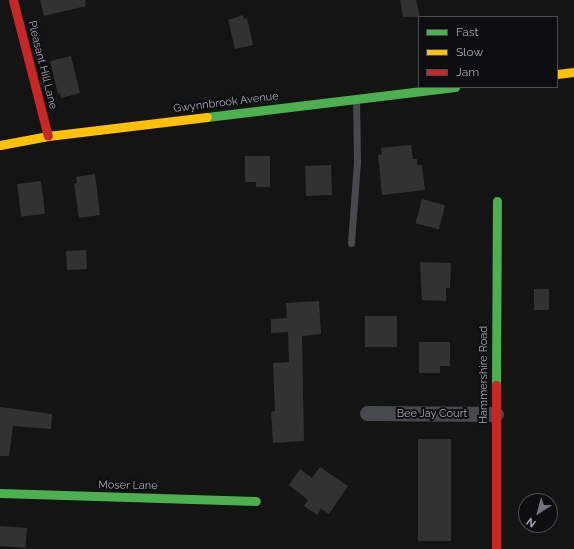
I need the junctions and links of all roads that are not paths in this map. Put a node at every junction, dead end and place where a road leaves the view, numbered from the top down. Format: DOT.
graph roads {
  1 [pos="12,0"];
  2 [pos="574,72"];
  3 [pos="558,74"];
  4 [pos="447,88"];
  5 [pos="356,99"];
  6 [pos="48,136"];
  7 [pos="0,145"];
  8 [pos="497,201"];
  9 [pos="351,243"];
  10 [pos="367,413"];
  11 [pos="496,414"];
  12 [pos="0,493"];
  13 [pos="256,501"];
  14 [pos="496,549"];
  1 -- 6 [label="street, Pleasant Hill Lane"];
  2 -- 3 [label="street"];
  4 -- 5 [label="street, Gwynnbrook Avenue"];
  5 -- 6 [label="street, Gwynnbrook Avenue"];
  5 -- 9 [label="lane"];
  6 -- 7 [label="street, Gwynnbrook Avenue"];
  8 -- 11 [label="street, Hammershire Road"];
  10 -- 11 [label="street, Bee Jay Court"];
  11 -- 14 [label="street, Hammershire Road"];
  12 -- 13 [label="street, Moser Lane"];
}
